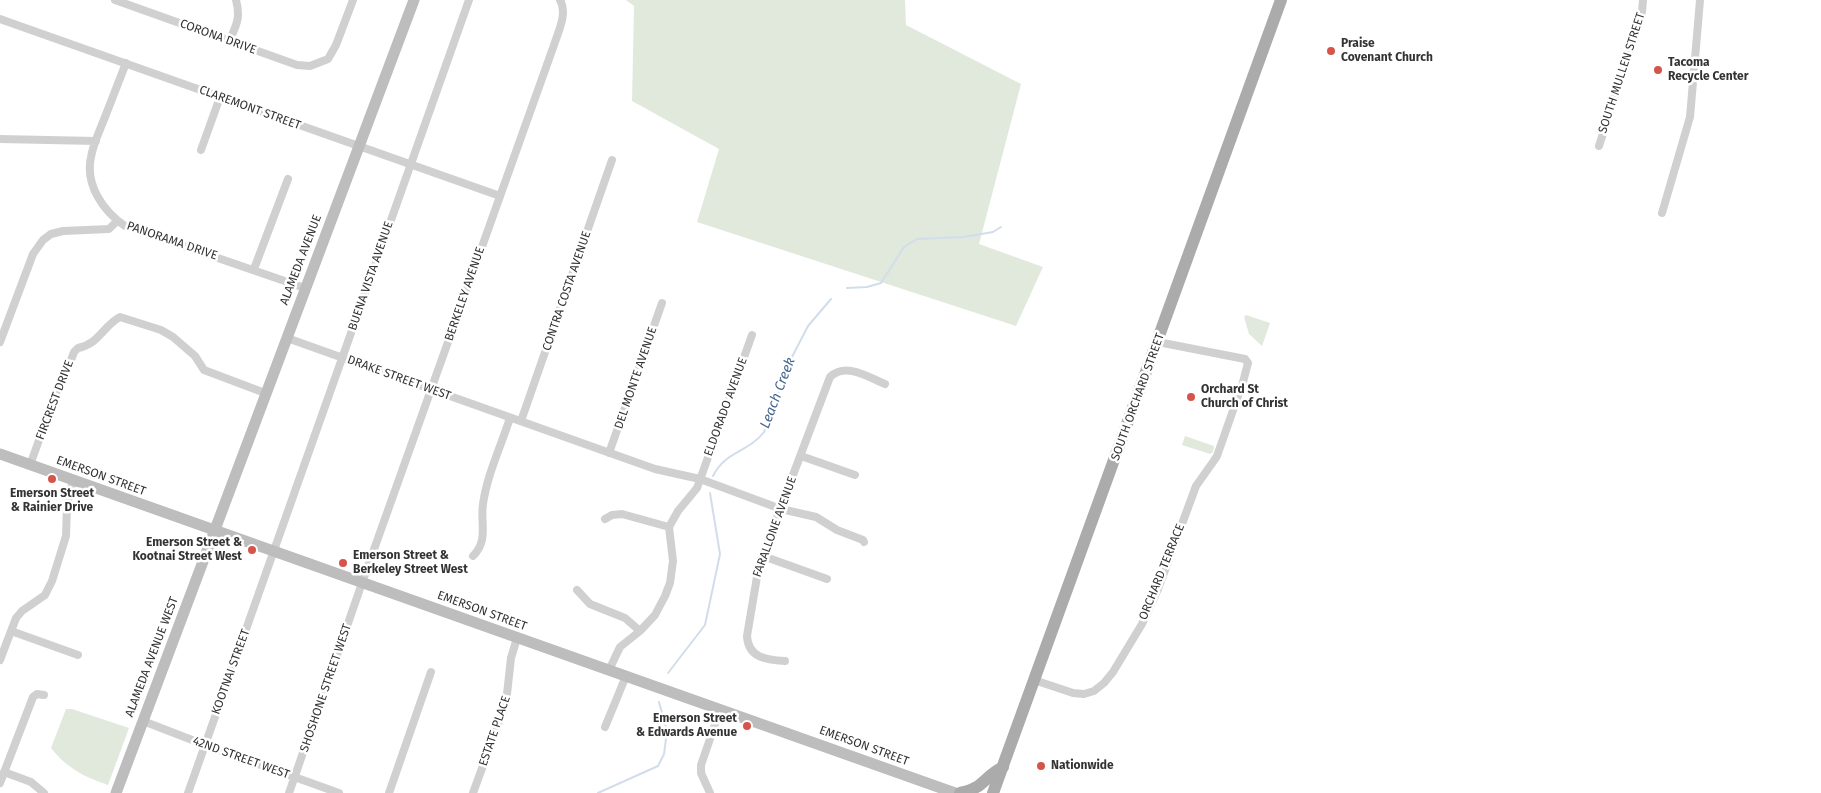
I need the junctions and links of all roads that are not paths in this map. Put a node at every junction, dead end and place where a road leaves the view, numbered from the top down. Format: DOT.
graph roads {
  1 [pos="116,0"];
  2 [pos="236,0"];
  3 [pos="353,0"];
  4 [pos="414,0"];
  5 [pos="469,0"];
  6 [pos="1281,0"];
  7 [pos="1644,0"];
  8 [pos="1700,0"];
  9 [pos="561,2"];
  10 [pos="0,19"];
  11 [pos="229,42"];
  12 [pos="126,63"];
  13 [pos="220,97"];
  14 [pos="0,140"];
  15 [pos="96,141"];
  16 [pos="1599,146"];
  17 [pos="359,147"];
  18 [pos="201,150"];
  19 [pos="612,160"];
  20 [pos="410,164"];
  21 [pos="288,179"];
  22 [pos="500,196"];
  23 [pos="1662,213"];
  24 [pos="117,221"];
  25 [pos="254,269"];
  26 [pos="305,288"];
  27 [pos="662,303"];
  28 [pos="752,335"];
  29 [pos="286,338"];
  30 [pos="0,342"];
  31 [pos="1158,342"];
  32 [pos="342,357"];
  33 [pos="885,384"];
  34 [pos="431,390"];
  35 [pos="265,393"];
  36 [pos="510,418"];
  37 [pos="521,421"];
  38 [pos="610,453"];
  39 [pos="0,454"];
  40 [pos="801,456"];
  41 [pos="30,465"];
  42 [pos="855,475"];
  43 [pos="700,479"];
  44 [pos="73,481"];
  45 [pos="781,509"];
  46 [pos="605,519"];
  47 [pos="669,527"];
  48 [pos="214,530"];
  49 [pos="864,542"];
  50 [pos="274,552"];
  51 [pos="473,556"];
  52 [pos="763,556"];
  53 [pos="827,578"];
  54 [pos="362,582"];
  55 [pos="577,590"];
  56 [pos="640,631"];
  57 [pos="11,632"];
  58 [pos="517,638"];
  59 [pos="78,655"];
  60 [pos="0,660"];
  61 [pos="785,661"];
  62 [pos="609,670"];
  63 [pos="431,672"];
  64 [pos="626,676"];
  65 [pos="1034,680"];
  66 [pos="44,695"];
  67 [pos="720,710"];
  68 [pos="143,721"];
  69 [pos="605,727"];
  70 [pos="205,745"];
  71 [pos="1003,766"];
  72 [pos="4,772"];
  73 [pos="294,777"];
  74 [pos="0,783"];
  75 [pos="44,793"];
  76 [pos="116,793"];
  77 [pos="188,793"];
  78 [pos="288,793"];
  79 [pos="339,793"];
  80 [pos="389,793"];
  81 [pos="473,793"];
  82 [pos="710,793"];
  83 [pos="956,793"];
  84 [pos="960,793"];
  85 [pos="994,793"];
  1 -- 11 [label="street, CORONA DRIVE"];
  2 -- 11 [label="street"];
  3 -- 11 [label="street, CORONA DRIVE"];
  4 -- 17 [label="main road, ALAMEDA AVENUE"];
  5 -- 20 [label="street, BUENA VISTA AVENUE"];
  6 -- 31 [label="main road, SOUTH ORCHARD STREET"];
  7 -- 16 [label="street, SOUTH MULLEN STREET"];
  8 -- 23 [label="street"];
  9 -- 22 [label="street, BERKELEY AVENUE"];
  10 -- 12 [label="street, CLAREMONT STREET"];
  12 -- 13 [label="street, CLAREMONT STREET"];
  12 -- 15 [label="street, PANORAMA DRIVE"];
  13 -- 17 [label="street, CLAREMONT STREET"];
  13 -- 18 [label="street"];
  14 -- 15 [label="street"];
  15 -- 24 [label="street, PANORAMA DRIVE"];
  17 -- 20 [label="street, CLAREMONT STREET"];
  17 -- 26 [label="main road, ALAMEDA AVENUE"];
  19 -- 37 [label="street, CONTRA COSTA AVENUE"];
  20 -- 22 [label="street, CLAREMONT STREET"];
  20 -- 32 [label="street, BUENA VISTA AVENUE"];
  21 -- 25 [label="street"];
  22 -- 34 [label="street, BERKELEY AVENUE"];
  24 -- 25 [label="street, PANORAMA DRIVE"];
  24 -- 30 [label="street"];
  25 -- 26 [label="street, PANORAMA DRIVE"];
  26 -- 29 [label="main road, ALAMEDA AVENUE"];
  27 -- 38 [label="street, DEL MONTE AVENUE"];
  28 -- 43 [label="street, ELDORADO AVENUE"];
  29 -- 32 [label="street, DRAKE STREET WEST"];
  29 -- 35 [label="main road, ALAMEDA AVENUE"];
  31 -- 65 [label="main road, SOUTH ORCHARD STREET"];
  31 -- 65 [label="street, ORCHARD TERRACE"];
  32 -- 34 [label="street, DRAKE STREET WEST"];
  32 -- 50 [label="street, BUENA VISTA AVENUE"];
  33 -- 40 [label="street, FARALLONE AVENUE"];
  34 -- 36 [label="street, DRAKE STREET WEST"];
  34 -- 54 [label="street, BERKELEY AVENUE"];
  35 -- 41 [label="street, FIRCREST DRIVE"];
  35 -- 48 [label="main road, ALAMEDA AVENUE"];
  36 -- 37 [label="street, DRAKE STREET WEST"];
  36 -- 51 [label="street"];
  37 -- 38 [label="street"];
  38 -- 43 [label="street"];
  39 -- 41 [label="main road, EMERSON STREET"];
  40 -- 42 [label="street"];
  40 -- 45 [label="street, FARALLONE AVENUE"];
  41 -- 44 [label="main road, EMERSON STREET"];
  43 -- 45 [label="street"];
  43 -- 47 [label="street, ELDORADO AVENUE"];
  44 -- 48 [label="main road, EMERSON STREET"];
  44 -- 57 [label="street"];
  45 -- 49 [label="street"];
  45 -- 52 [label="street, FARALLONE AVENUE"];
  46 -- 47 [label="street"];
  47 -- 56 [label="street"];
  48 -- 50 [label="main road, EMERSON STREET"];
  48 -- 68 [label="main road, ALAMEDA AVENUE WEST"];
  50 -- 54 [label="main road, EMERSON STREET"];
  50 -- 70 [label="street, KOOTNAI STREET"];
  52 -- 53 [label="street"];
  52 -- 61 [label="street, FARALLONE AVENUE"];
  54 -- 58 [label="main road, EMERSON STREET"];
  54 -- 73 [label="street, SHOSHONE STREET WEST"];
  55 -- 56 [label="street"];
  56 -- 62 [label="street"];
  57 -- 59 [label="street"];
  57 -- 60 [label="street"];
  58 -- 62 [label="main road, EMERSON STREET"];
  58 -- 81 [label="street, ESTATE PLACE"];
  62 -- 64 [label="main road, EMERSON STREET"];
  63 -- 80 [label="street"];
  64 -- 67 [label="main road, EMERSON STREET"];
  64 -- 69 [label="street"];
  65 -- 71 [label="main road, SOUTH ORCHARD STREET"];
  66 -- 72 [label="street"];
  67 -- 82 [label="street"];
  67 -- 83 [label="main road, EMERSON STREET"];
  68 -- 70 [label="street, 42ND STREET WEST"];
  68 -- 76 [label="main road, ALAMEDA AVENUE WEST"];
  70 -- 73 [label="street, 42ND STREET WEST"];
  70 -- 77 [label="street, KOOTNAI STREET"];
  71 -- 84 [label="main road"];
  71 -- 85 [label="main road, SOUTH ORCHARD STREET"];
  72 -- 74 [label="street"];
  72 -- 75 [label="street"];
  73 -- 78 [label="street, SHOSHONE STREET WEST"];
  73 -- 79 [label="street, 42ND STREET WEST"];
}
